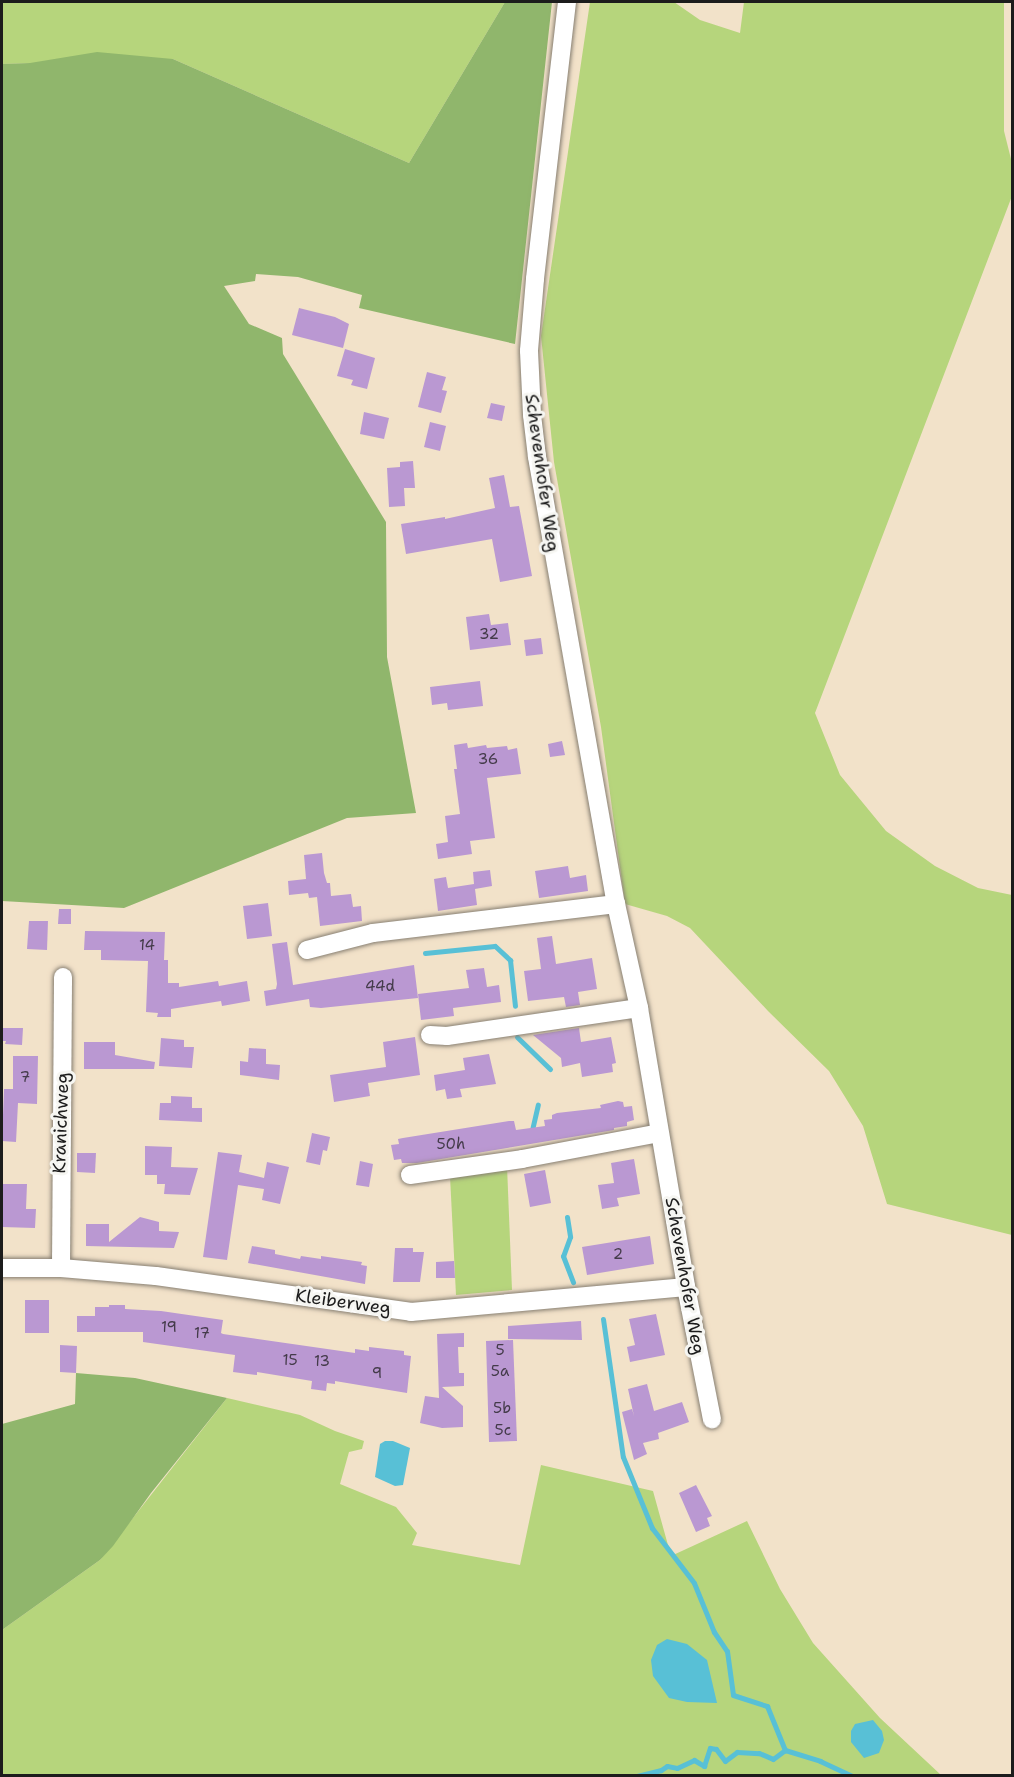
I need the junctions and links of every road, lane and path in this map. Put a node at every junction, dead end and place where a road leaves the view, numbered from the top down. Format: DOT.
graph roads {
  1 [pos="567,2"];
  2 [pos="616,904"];
  3 [pos="307,950"];
  4 [pos="63,977"];
  5 [pos="639,1008"];
  6 [pos="430,1035"];
  7 [pos="660,1133"];
  8 [pos="410,1175"];
  9 [pos="2,1268"];
  10 [pos="61,1268"];
  11 [pos="686,1287"];
  12 [pos="712,1419"];
  1 -- 2 [label="street, Schevenhofer Weg"];
  2 -- 3 [label="street"];
  2 -- 5 [label="street, Schevenhofer Weg"];
  4 -- 10 [label="street, Kranichweg"];
  5 -- 6 [label="street"];
  5 -- 7 [label="street, Schevenhofer Weg"];
  7 -- 8 [label="street"];
  7 -- 11 [label="street, Schevenhofer Weg"];
  9 -- 10 [label="street, Kleiberweg"];
  10 -- 11 [label="street, Kleiberweg"];
  11 -- 12 [label="street, Schevenhofer Weg"];
}
